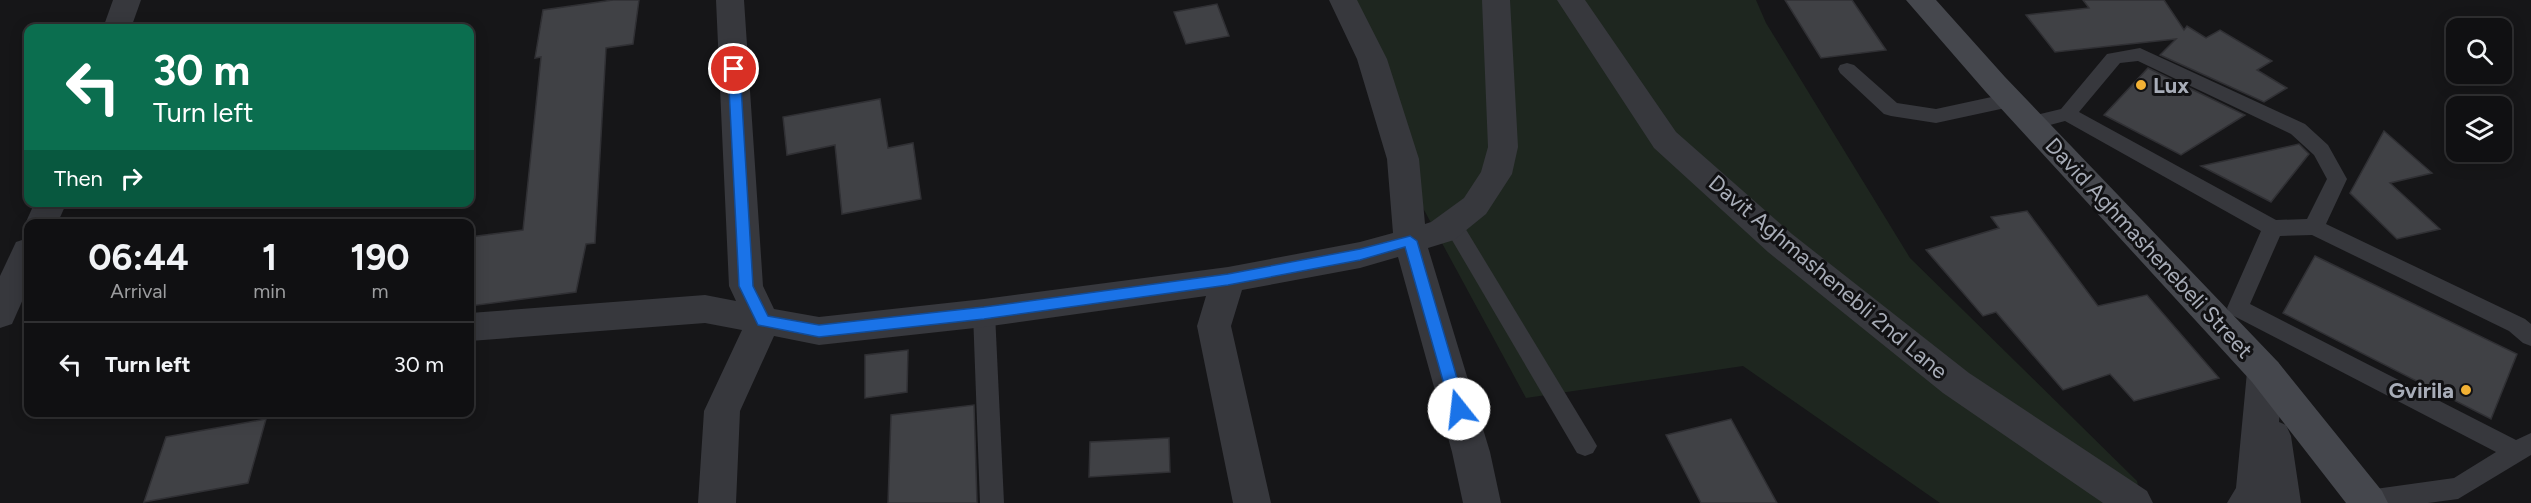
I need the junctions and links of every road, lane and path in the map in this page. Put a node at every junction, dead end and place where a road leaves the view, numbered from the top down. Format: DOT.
graph roads {
  1 [pos="127,0"];
  2 [pos="730,0"];
  3 [pos="1343,0"];
  4 [pos="1496,0"];
  5 [pos="1571,0"];
  6 [pos="1920,0"];
  7 [pos="118,24"];
  8 [pos="1847,69"];
  9 [pos="2021,111"];
  10 [pos="2067,114"];
  11 [pos="1452,223"];
  12 [pos="2314,227"];
  13 [pos="2273,228"];
  14 [pos="1410,241"];
  15 [pos="24,260"];
  16 [pos="1228,280"];
  17 [pos="2224,312"];
  18 [pos="984,313"];
  19 [pos="0,314"];
  20 [pos="763,321"];
  21 [pos="474,327"];
  22 [pos="2531,337"];
  23 [pos="2265,372"];
  24 [pos="1585,446"];
  25 [pos="2524,447"];
  26 [pos="2442,497"];
  27 [pos="2368,502"];
  28 [pos="717,503"];
  29 [pos="992,503"];
  30 [pos="1252,503"];
  31 [pos="1482,503"];
  32 [pos="2134,503"];
  33 [pos="2246,503"];
  34 [pos="2282,503"];
  1 -- 7 [label="street"];
  2 -- 20 [label="street"];
  3 -- 14 [label="street"];
  4 -- 11 [label="street"];
  5 -- 32 [label="street, Davit Aghmashenebli 2nd Lane"];
  6 -- 9 [label="street, David Aghmashenebeli Street"];
  8 -- 9 [label="lane"];
  9 -- 10 [label="lane"];
  9 -- 17 [label="street, David Aghmashenebeli Street"];
  10 -- 12 [label="lane"];
  10 -- 13 [label="lane"];
  11 -- 14 [label="street"];
  11 -- 24 [label="lane"];
  12 -- 13 [label="lane"];
  12 -- 22 [label="lane"];
  13 -- 17 [label="lane"];
  14 -- 16 [label="street"];
  14 -- 31 [label="street"];
  15 -- 19 [label="street"];
  16 -- 18 [label="street"];
  16 -- 30 [label="street"];
  17 -- 23 [label="street, David Aghmashenebeli Street"];
  17 -- 25 [label="lane"];
  18 -- 20 [label="street"];
  18 -- 29 [label="lane"];
  20 -- 21 [label="street"];
  20 -- 28 [label="street"];
  23 -- 27 [label="street, David Aghmashenebeli Street"];
  23 -- 33 [label="street"];
  23 -- 34 [label="street"];
  25 -- 26 [label="lane"];
  26 -- 27 [label="lane"];
}
